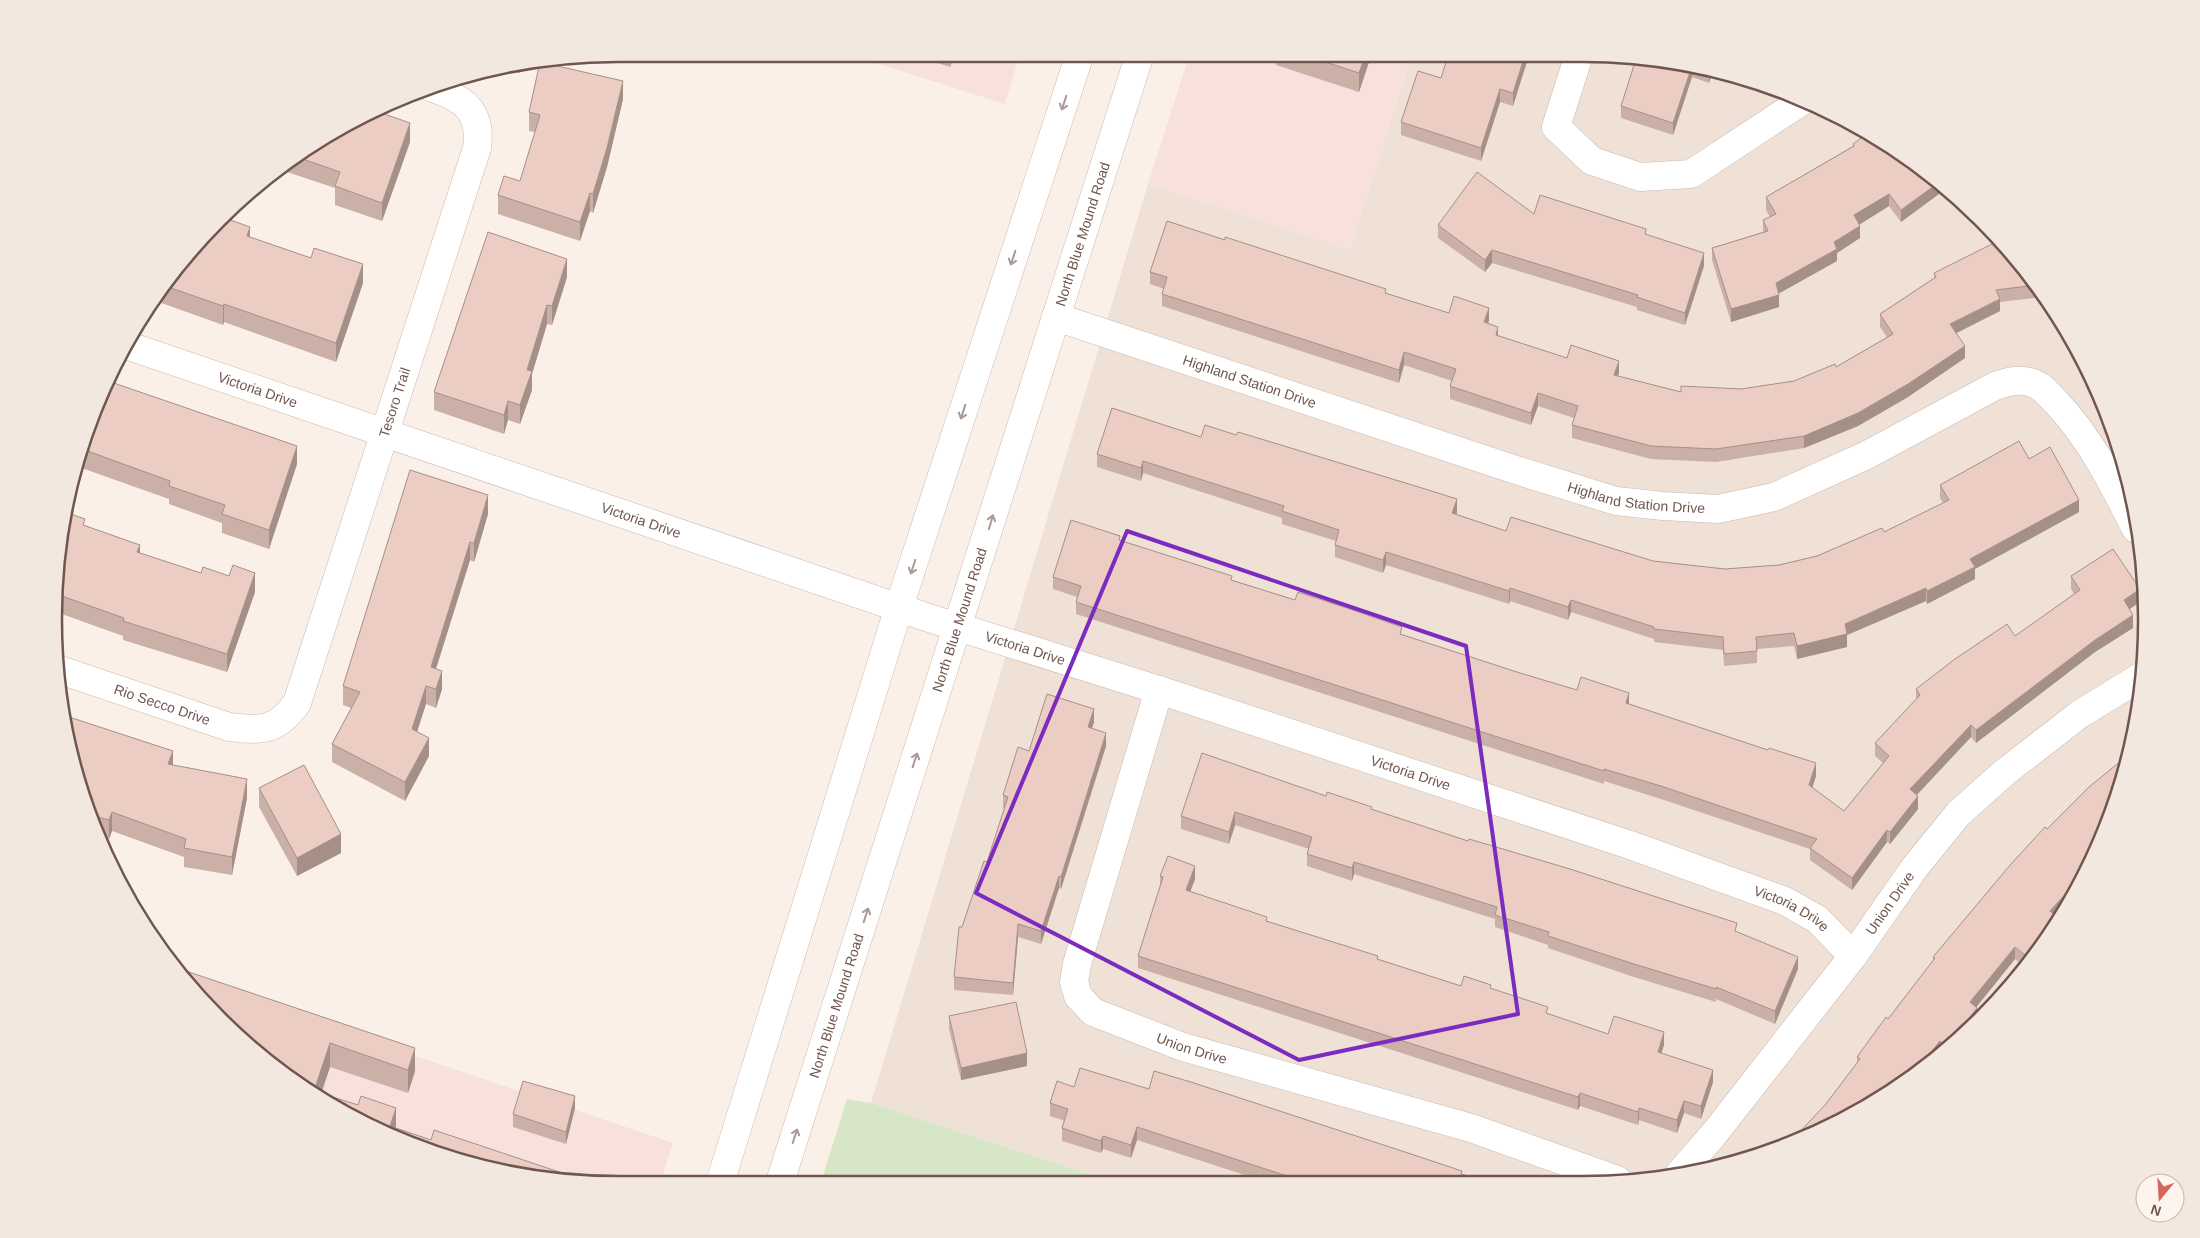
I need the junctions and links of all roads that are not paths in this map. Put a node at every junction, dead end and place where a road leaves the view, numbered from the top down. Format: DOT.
graph roads {
  1 [pos="1077,63"];
  2 [pos="1137,63"];
  3 [pos="1576,63"];
  4 [pos="443,91"];
  5 [pos="1795,106"];
  6 [pos="1056,317"];
  7 [pos="134,348"];
  8 [pos="384,433"];
  9 [pos="2127,512"];
  10 [pos="899,607"];
  11 [pos="958,626"];
  12 [pos="65,672"];
  13 [pos="2134,681"];
  14 [pos="1159,690"];
  15 [pos="269,728"];
  16 [pos="1853,956"];
  17 [pos="1686,1166"];
  18 [pos="1601,1174"];
  19 [pos="722,1175"];
  20 [pos="782,1175"];
  1 -- 10 [label="street, one-way"];
  2 -- 6 [label="street, North Blue Mound Road"];
  3 -- 5 [label="street"];
  4 -- 8 [label="street, Tesoro Trail"];
  6 -- 9 [label="street, Highland Station Drive"];
  11 -- 6 [label="street, North Blue Mound Road, one-way"];
  7 -- 8 [label="street, Victoria Drive"];
  8 -- 10 [label="street, Victoria Drive"];
  8 -- 15 [label="street, Tesoro Trail"];
  10 -- 11 [label="street, Victoria Drive"];
  10 -- 19 [label="street"];
  11 -- 14 [label="street, Victoria Drive"];
  20 -- 11 [label="street, North Blue Mound Road, one-way"];
  12 -- 15 [label="street, Rio Secco Drive"];
  13 -- 16 [label="street, Union Drive"];
  14 -- 16 [label="street, Victoria Drive"];
  14 -- 18 [label="street, Union Drive"];
  16 -- 17 [label="street, Union Drive"];
}
